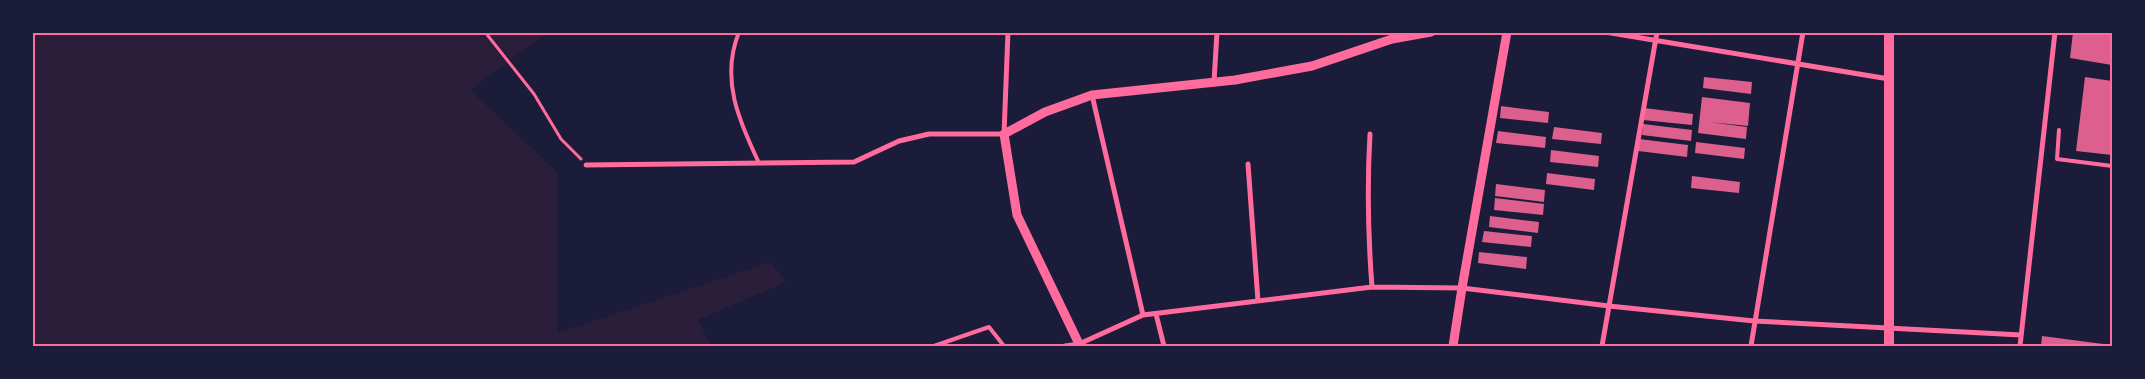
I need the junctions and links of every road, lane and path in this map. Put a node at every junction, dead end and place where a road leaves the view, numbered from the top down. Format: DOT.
graph roads {
  1 [pos="485,32"];
  2 [pos="739,32"];
  3 [pos="1008,32"];
  4 [pos="1217,32"];
  5 [pos="1431,32"];
  6 [pos="1506,32"];
  7 [pos="1605,32"];
  8 [pos="1658,32"];
  9 [pos="1803,32"];
  10 [pos="1889,32"];
  11 [pos="2055,32"];
  12 [pos="1656,40"];
  13 [pos="1796,63"];
  14 [pos="1889,79"];
  15 [pos="1214,82"];
  16 [pos="1092,95"];
  17 [pos="2059,130"];
  18 [pos="1004,134"];
  19 [pos="1370,134"];
  20 [pos="760,162"];
  21 [pos="1248,164"];
  22 [pos="586,165"];
  23 [pos="2112,166"];
  24 [pos="1372,287"];
  25 [pos="1462,288"];
  26 [pos="1258,301"];
  27 [pos="1609,306"];
  28 [pos="1156,314"];
  29 [pos="1143,315"];
  30 [pos="1754,321"];
  31 [pos="1889,329"];
  32 [pos="2021,334"];
  33 [pos="1079,345"];
  34 [pos="934,346"];
  35 [pos="1004,346"];
  36 [pos="1065,346"];
  37 [pos="1164,346"];
  38 [pos="1453,346"];
  39 [pos="1602,346"];
  40 [pos="1751,346"];
  41 [pos="1889,346"];
  42 [pos="2020,346"];
  1 -- 22 [label="path"];
  2 -- 20 [label="lane"];
  3 -- 18 [label="street"];
  4 -- 15 [label="street"];
  5 -- 15 [label="street"];
  6 -- 25 [label="street"];
  7 -- 12 [label="street"];
  8 -- 12 [label="street"];
  9 -- 13 [label="street"];
  10 -- 14 [label="main road"];
  11 -- 32 [label="street"];
  12 -- 13 [label="street"];
  12 -- 27 [label="street"];
  13 -- 14 [label="street"];
  13 -- 30 [label="street"];
  14 -- 31 [label="main road"];
  15 -- 16 [label="street"];
  16 -- 18 [label="street"];
  16 -- 29 [label="street"];
  17 -- 23 [label="lane"];
  18 -- 20 [label="street"];
  18 -- 33 [label="street"];
  19 -- 24 [label="street"];
  20 -- 22 [label="street"];
  21 -- 26 [label="street"];
  24 -- 25 [label="street"];
  24 -- 26 [label="street"];
  25 -- 27 [label="street"];
  25 -- 38 [label="street"];
  26 -- 28 [label="street"];
  27 -- 30 [label="street"];
  27 -- 39 [label="street"];
  28 -- 29 [label="street"];
  28 -- 37 [label="street"];
  29 -- 33 [label="street"];
  30 -- 31 [label="street"];
  30 -- 40 [label="street"];
  31 -- 32 [label="street"];
  31 -- 41 [label="main road"];
  32 -- 42 [label="street"];
  33 -- 36 [label="street"];
  34 -- 35 [label="lane"];
}
